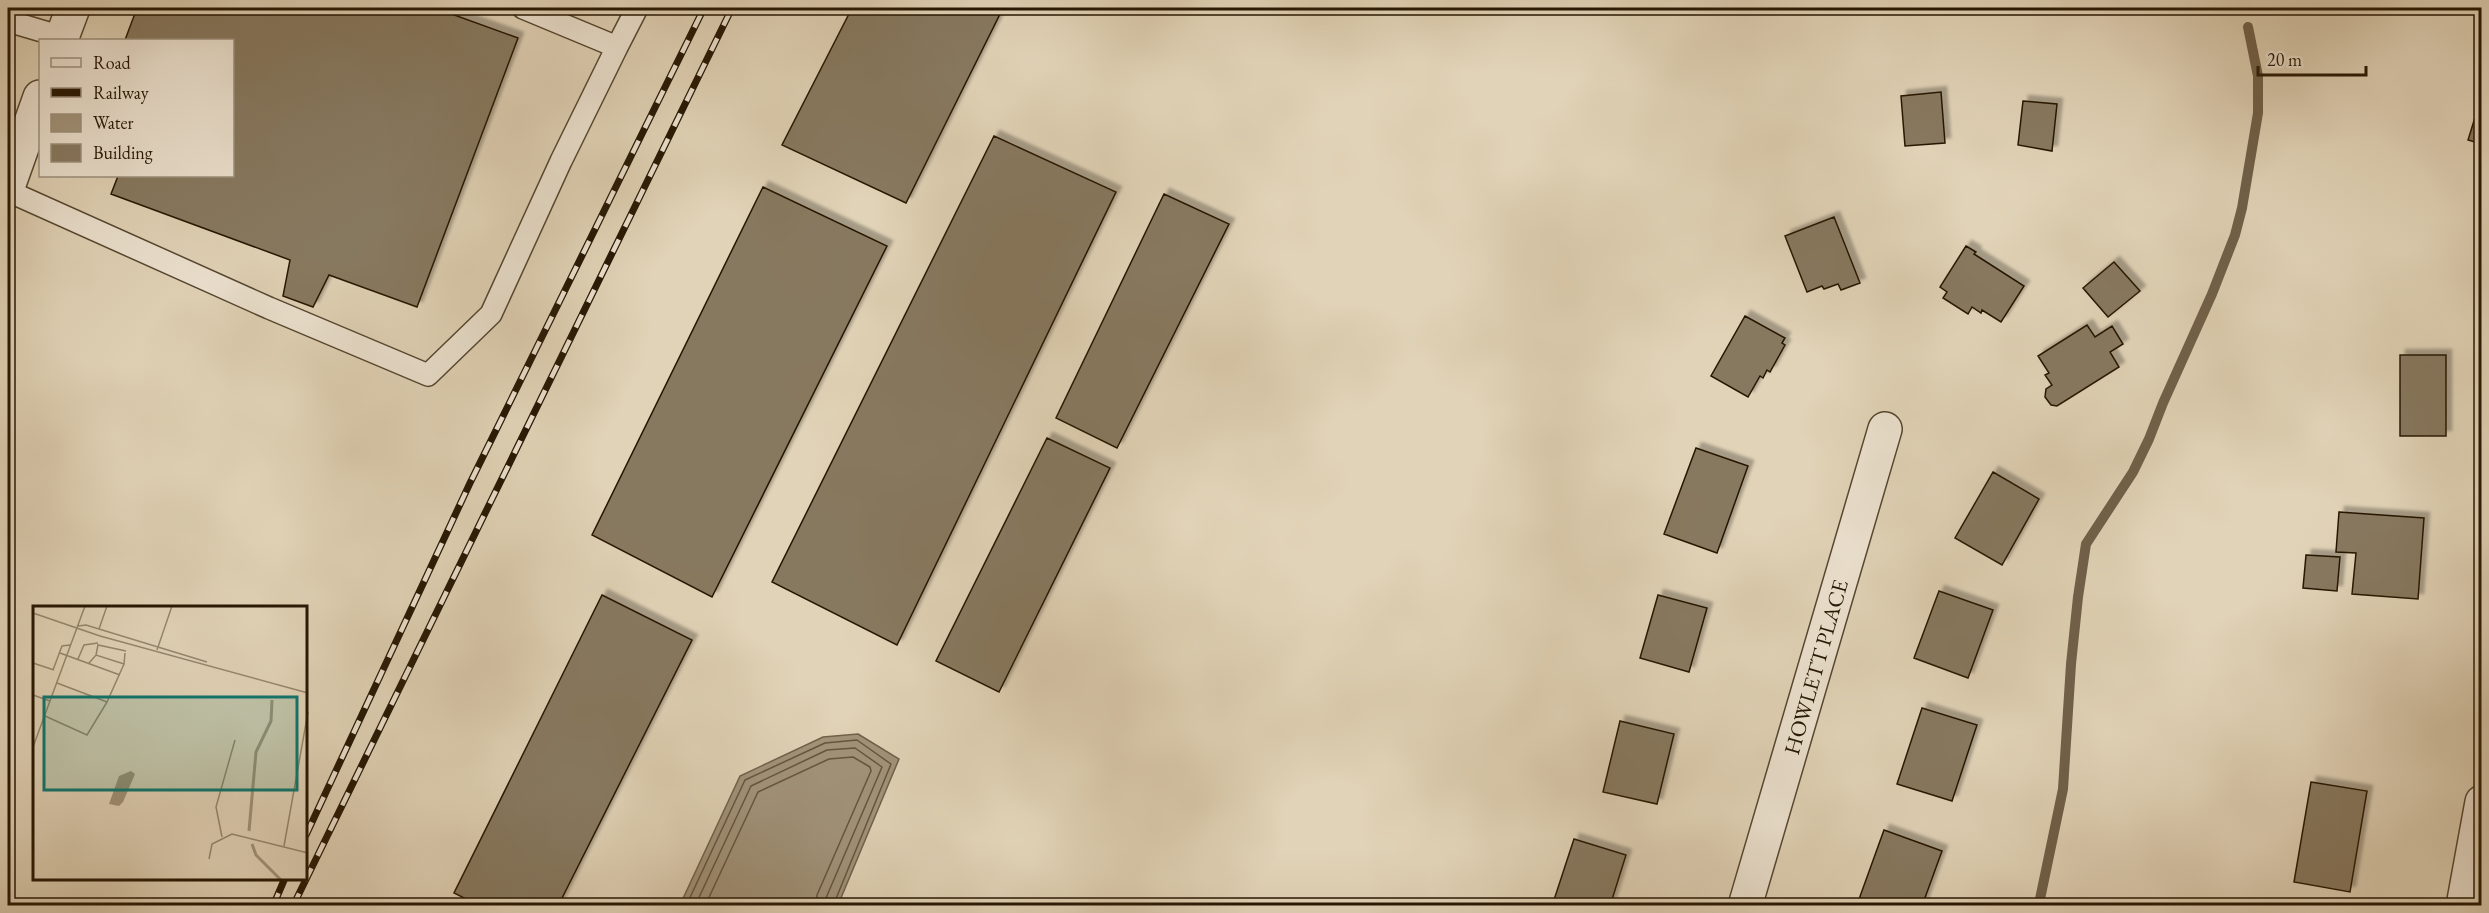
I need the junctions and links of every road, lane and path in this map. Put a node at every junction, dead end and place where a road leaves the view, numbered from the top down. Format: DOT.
graph roads {
  1 [pos="523,8"];
  2 [pos="637,8"];
  3 [pos="8,21"];
  4 [pos="65,28"];
  5 [pos="617,47"];
  6 [pos="39,100"];
  7 [pos="8,189"];
  8 [pos="1885,429"];
  9 [pos="2481,802"];
  10 [pos="1745,906"];
  11 [pos="2463,906"];
  1 -- 5 [label="lane"];
  2 -- 5 [label="lane"];
  3 -- 4 [label="lane"];
  5 -- 7 [label="lane"];
  6 -- 7 [label="street"];
  8 -- 10 [label="street, HOWLETT PLACE"];
  9 -- 11 [label="street"];
}
